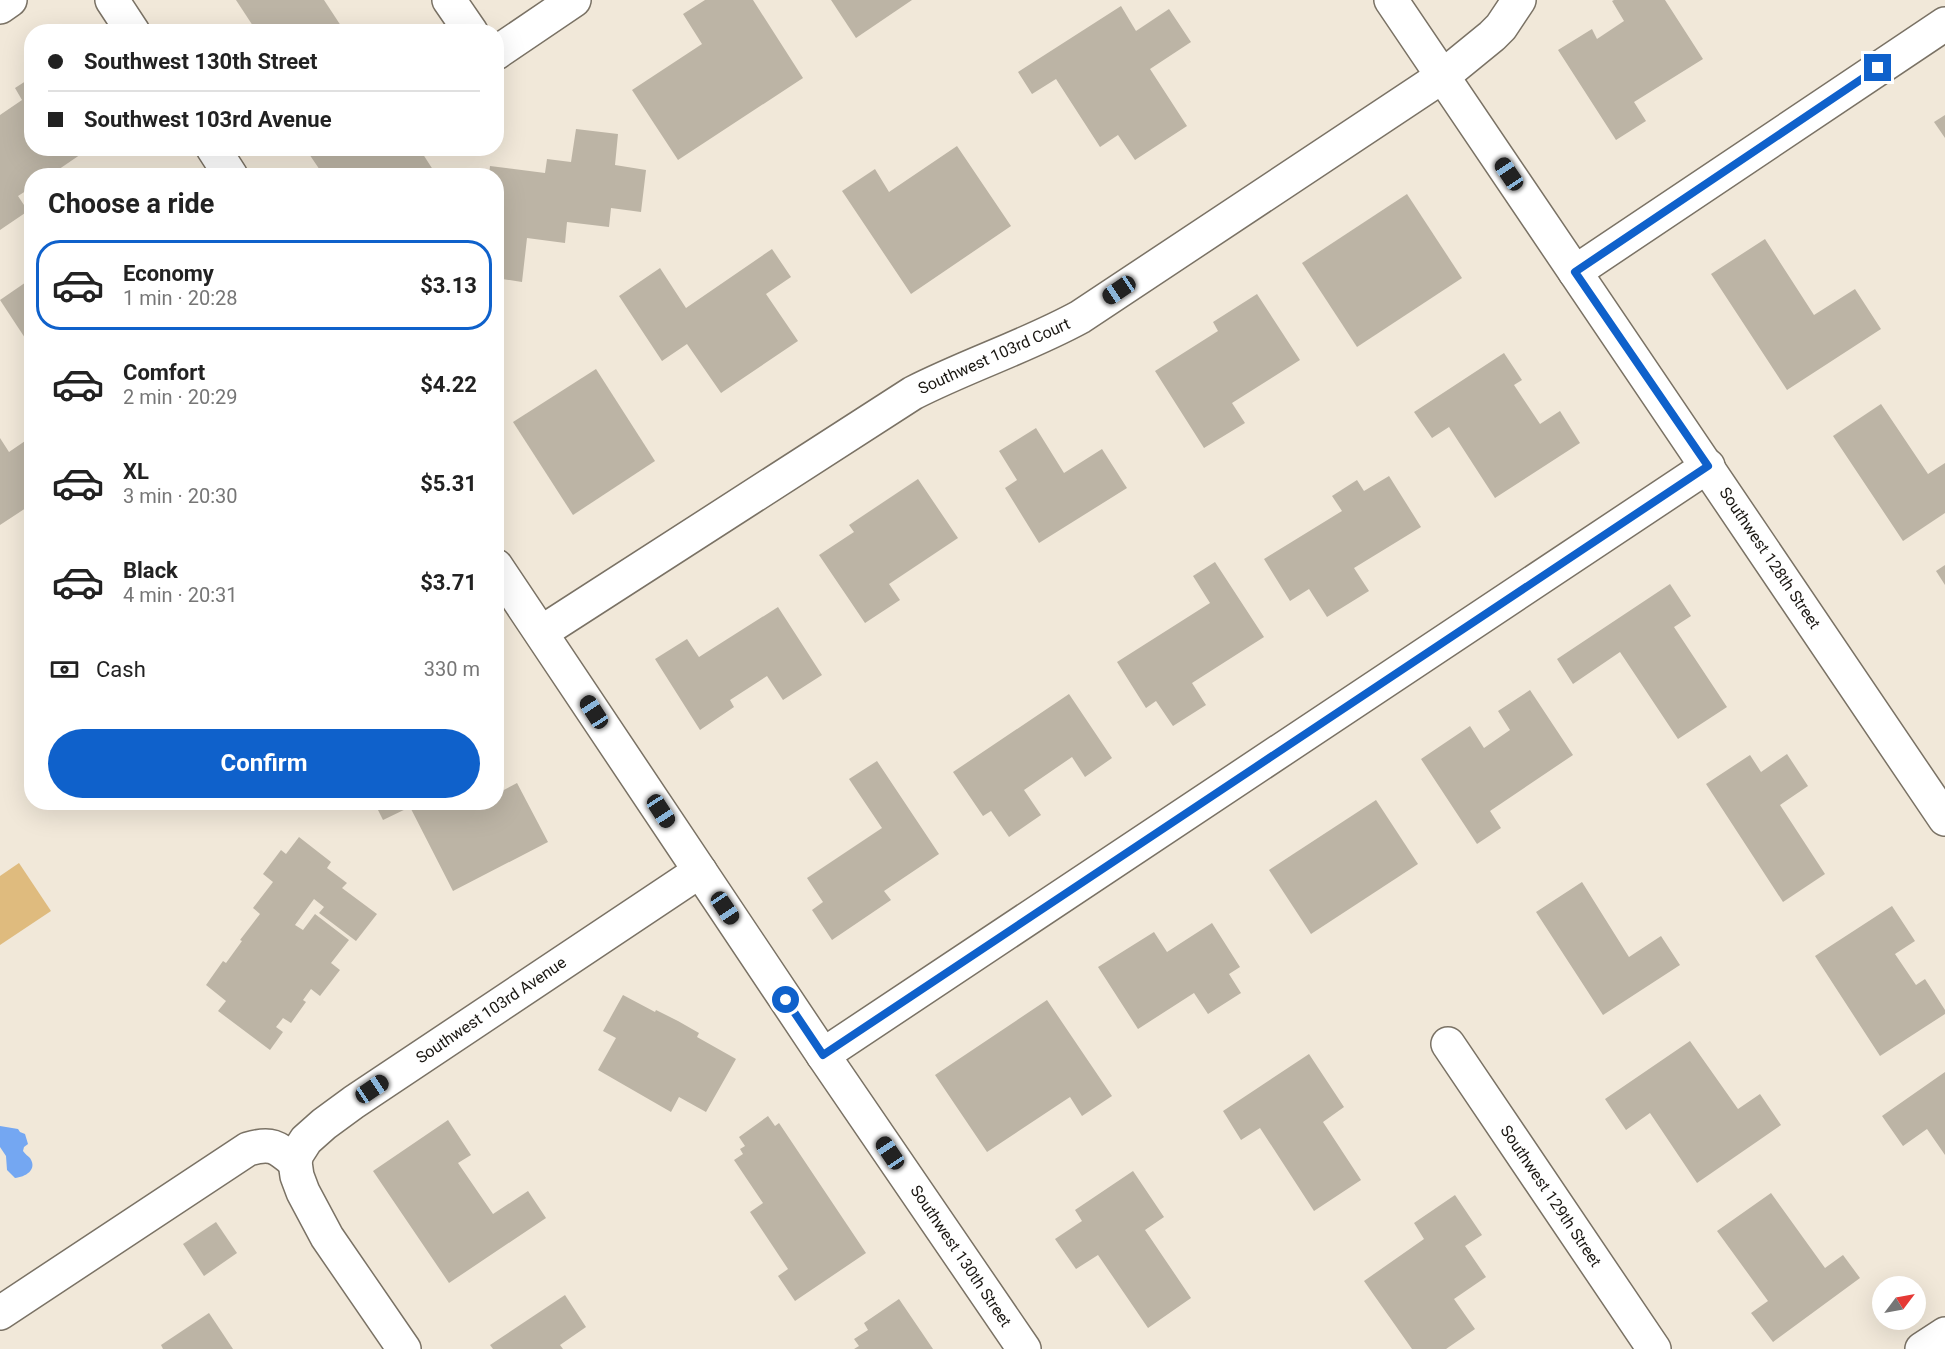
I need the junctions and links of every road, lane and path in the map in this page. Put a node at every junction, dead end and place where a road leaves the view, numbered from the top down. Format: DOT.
graph roads {
  1 [pos="10,0"];
  2 [pos="112,0"];
  3 [pos="449,0"];
  4 [pos="574,0"];
  5 [pos="1391,0"];
  6 [pos="1520,0"];
  7 [pos="0,7"];
  8 [pos="128,24"];
  9 [pos="466,24"];
  10 [pos="1945,24"];
  11 [pos="504,48"];
  12 [pos="1443,76"];
  13 [pos="1575,272"];
  14 [pos="1708,466"];
  15 [pos="504,577"];
  16 [pos="542,632"];
  17 [pos="1945,819"];
  18 [pos="700,871"];
  19 [pos="1448,1044"];
  20 [pos="823,1055"];
  21 [pos="295,1162"];
  22 [pos="0,1313"];
  23 [pos="1945,1334"];
  24 [pos="404,1349"];
  25 [pos="1024,1349"];
  26 [pos="1654,1349"];
  27 [pos="1922,1349"];
  1 -- 7 [label="street"];
  2 -- 8 [label="street"];
  3 -- 9 [label="street"];
  4 -- 11 [label="street"];
  5 -- 12 [label="street, Southwest 128th Street"];
  6 -- 12 [label="street, Southwest 103rd Court"];
  10 -- 13 [label="street"];
  12 -- 13 [label="street, Southwest 128th Street"];
  12 -- 16 [label="street, Southwest 103rd Court"];
  13 -- 14 [label="street, Southwest 128th Street"];
  14 -- 17 [label="street, Southwest 128th Street"];
  14 -- 20 [label="street"];
  15 -- 16 [label="street, Southwest 130th Street"];
  16 -- 18 [label="street, Southwest 130th Street"];
  18 -- 20 [label="street, Southwest 130th Street"];
  18 -- 21 [label="street, Southwest 103rd Avenue"];
  19 -- 26 [label="street, Southwest 129th Street"];
  20 -- 25 [label="street, Southwest 130th Street"];
  21 -- 22 [label="street"];
  21 -- 24 [label="street"];
  23 -- 27 [label="street"];
}
